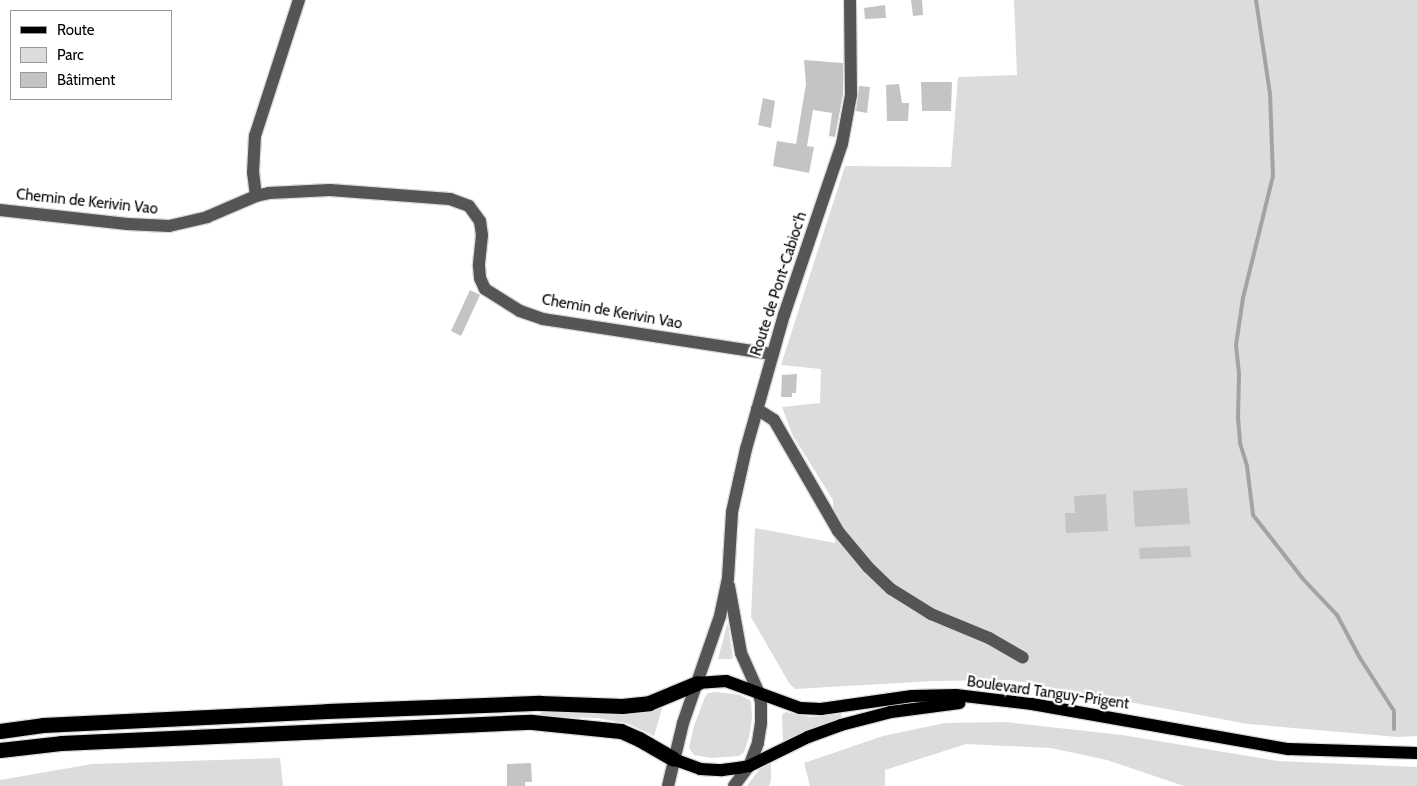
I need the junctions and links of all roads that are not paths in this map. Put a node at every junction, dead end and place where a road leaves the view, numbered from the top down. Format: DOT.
graph roads {
  1 [pos="299,0"];
  2 [pos="850,0"];
  3 [pos="256,196"];
  4 [pos="0,210"];
  5 [pos="772,354"];
  6 [pos="757,409"];
  7 [pos="728,578"];
  8 [pos="1023,658"];
  9 [pos="697,683"];
  10 [pos="758,691"];
  11 [pos="998,701"];
  12 [pos="0,731"];
  13 [pos="0,750"];
  14 [pos="1417,753"];
  15 [pos="673,759"];
  16 [pos="749,766"];
  17 [pos="668,786"];
  18 [pos="734,786"];
  1 -- 3 [label="street"];
  2 -- 5 [label="street, Route de Pont-Cabioc'h"];
  3 -- 4 [label="street, Chemin de Kerivin Vao"];
  3 -- 5 [label="street, Chemin de Kerivin Vao"];
  5 -- 6 [label="street, Route de Pont-Cabioc'h"];
  6 -- 7 [label="street, Route de Pont-Cabioc'h"];
  6 -- 8 [label="street"];
  7 -- 9 [label="street, Route de Pont-Cabioc'h"];
  7 -- 10 [label="street, Route de Pont-Cabioc'h"];
  9 -- 10 [label="main road, Boulevard Tanguy-Prigent"];
  9 -- 12 [label="highway"];
  9 -- 15 [label="street"];
  10 -- 11 [label="main road, Boulevard Tanguy-Prigent"];
  10 -- 16 [label="street"];
  11 -- 14 [label="main road, Boulevard Tanguy-Prigent"];
  11 -- 16 [label="main road"];
  13 -- 15 [label="highway"];
  15 -- 16 [label="main road"];
  15 -- 17 [label="street"];
  16 -- 18 [label="street"];
}
